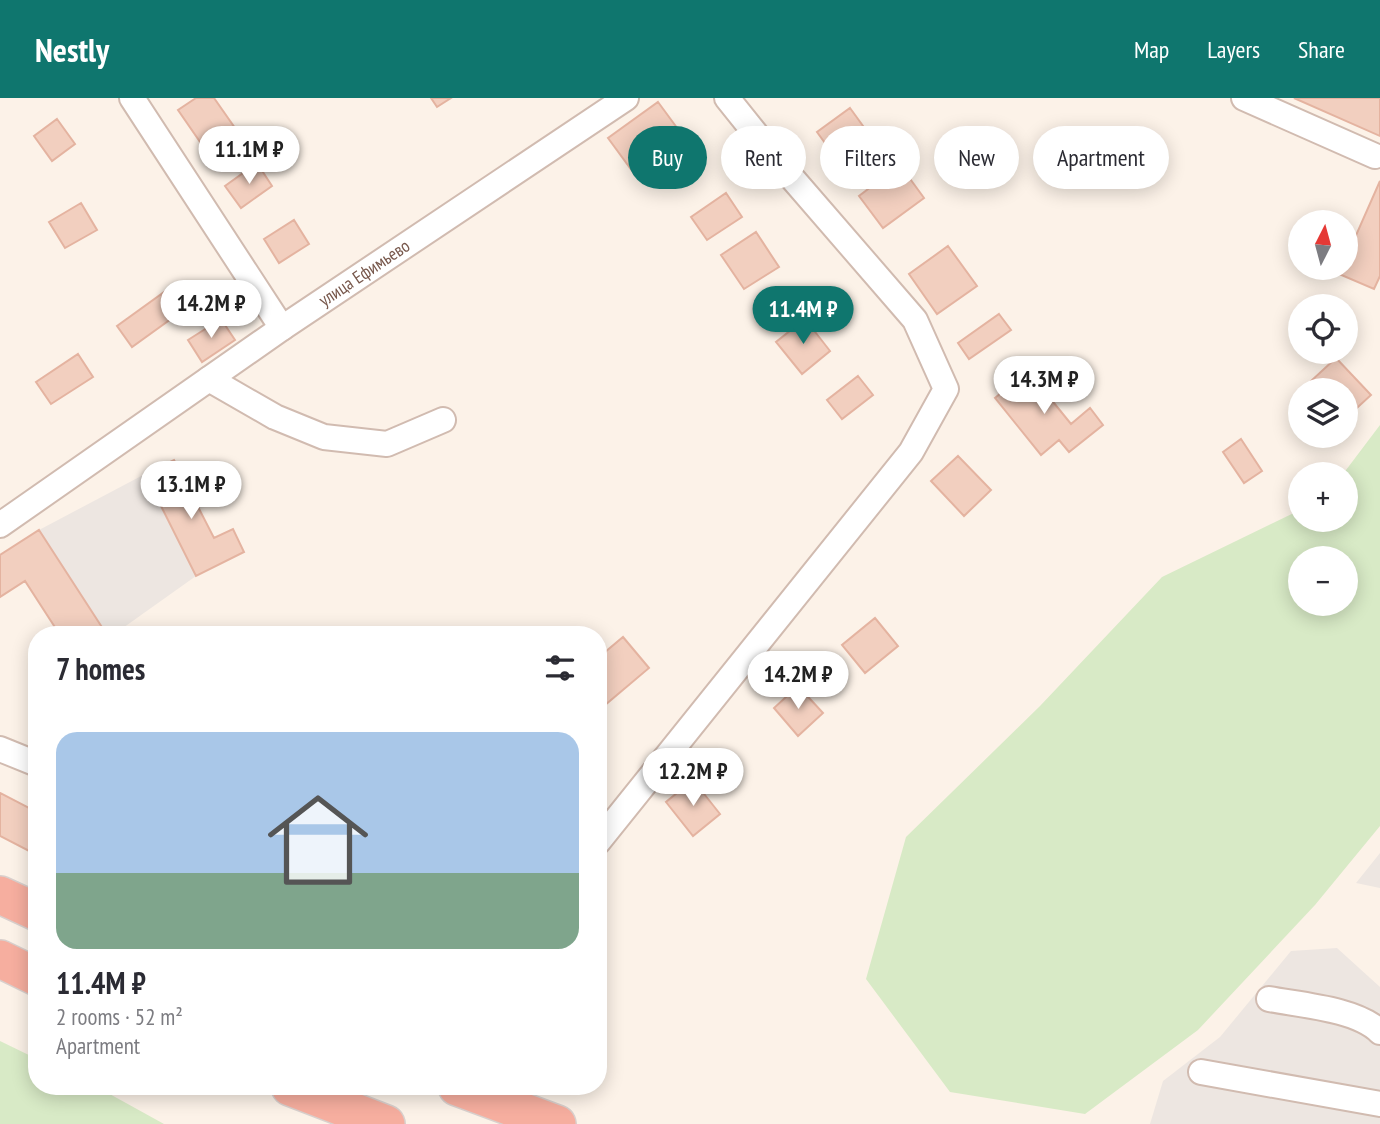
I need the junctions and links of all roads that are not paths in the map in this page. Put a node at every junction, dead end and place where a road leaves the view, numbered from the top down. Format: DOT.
graph roads {
  1 [pos="132,98"];
  2 [pos="626,98"];
  3 [pos="727,98"];
  4 [pos="1244,98"];
  5 [pos="1375,156"];
  6 [pos="282,328"];
  7 [pos="209,379"];
  8 [pos="443,420"];
  9 [pos="2,517"];
  10 [pos="0,749"];
  11 [pos="28,760"];
  12 [pos="607,831"];
  13 [pos="0,895"];
  14 [pos="28,908"];
  15 [pos="0,959"];
  16 [pos="28,973"];
  17 [pos="1269,999"];
  18 [pos="1380,1032"];
  19 [pos="1201,1072"];
  20 [pos="311,1095"];
  21 [pos="500,1096"];
  22 [pos="1380,1104"];
  23 [pos="386,1124"];
  24 [pos="557,1124"];
  1 -- 6 [label="street"];
  2 -- 6 [label="street, улица Ефимьево"];
  3 -- 12 [label="street"];
  4 -- 5 [label="street"];
  6 -- 7 [label="street, улица Ефимьево"];
  7 -- 8 [label="street"];
  7 -- 9 [label="street, улица Ефимьево"];
  10 -- 11 [label="street"];
  13 -- 14 [label="highway"];
  15 -- 16 [label="highway"];
  17 -- 18 [label="street"];
  19 -- 22 [label="street"];
  20 -- 23 [label="highway"];
  21 -- 24 [label="highway"];
}
